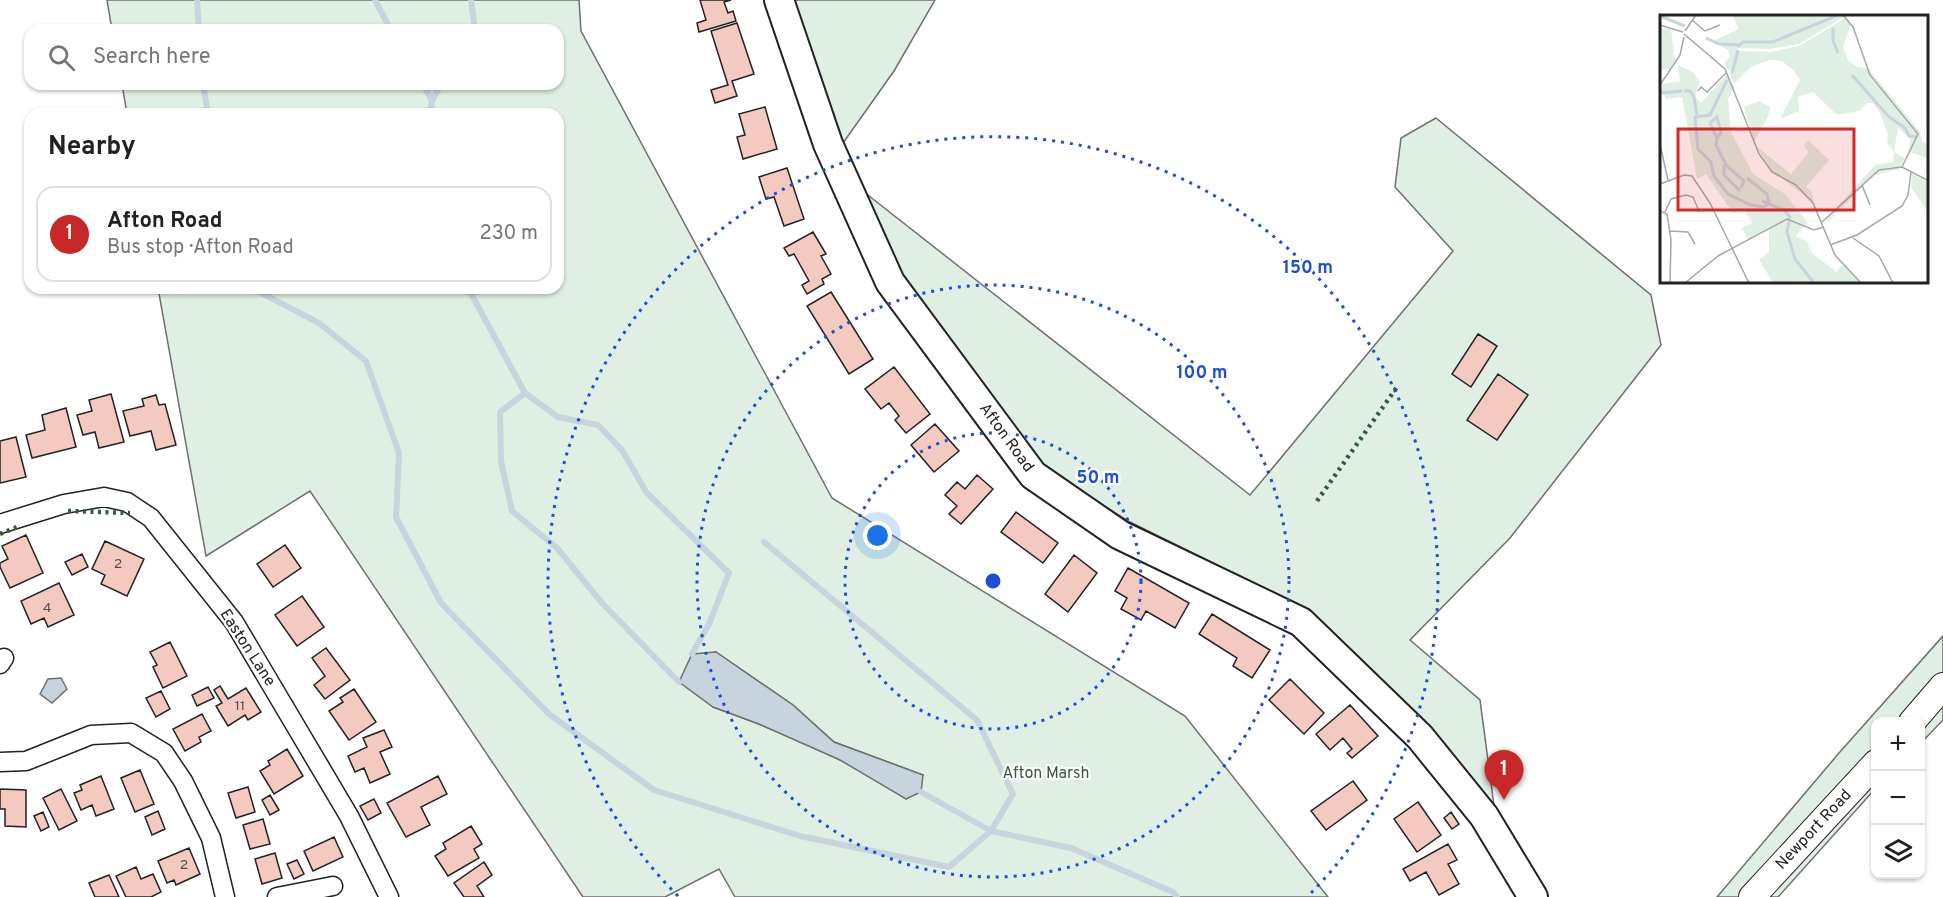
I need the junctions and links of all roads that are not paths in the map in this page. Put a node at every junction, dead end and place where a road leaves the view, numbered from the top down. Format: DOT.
graph roads {
  1 [pos="779,0"];
  2 [pos="0,524"];
  3 [pos="1943,686"];
  4 [pos="1916,717"];
  5 [pos="0,762"];
  6 [pos="1871,767"];
  7 [pos="333,886"];
  8 [pos="225,897"];
  9 [pos="277,897"];
  10 [pos="389,897"];
  11 [pos="1533,897"];
  12 [pos="1752,897"];
  1 -- 11 [label="main road, Afton Road"];
  2 -- 10 [label="street, Easton Lane"];
  3 -- 4 [label="main road"];
  5 -- 8 [label="street"];
  6 -- 12 [label="main road, Newport Road"];
  7 -- 9 [label="street"];
}
